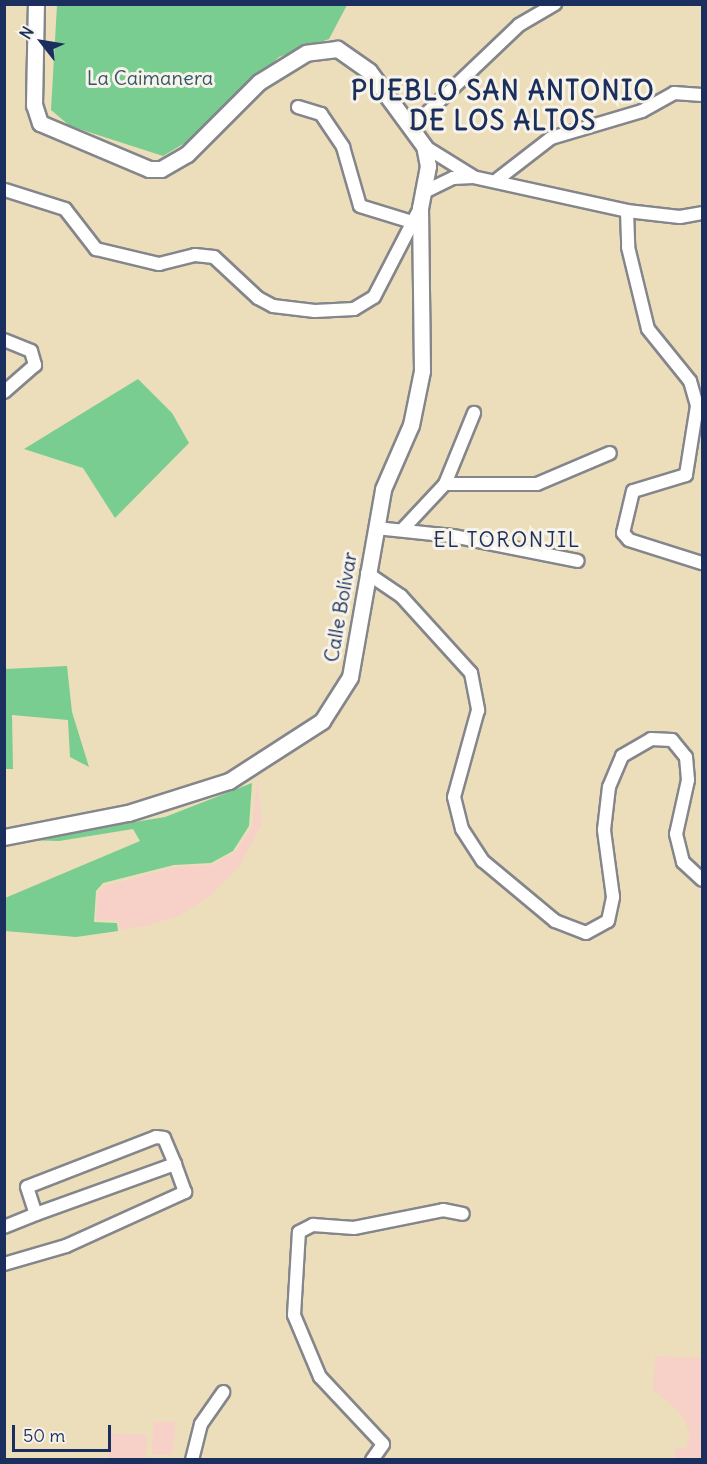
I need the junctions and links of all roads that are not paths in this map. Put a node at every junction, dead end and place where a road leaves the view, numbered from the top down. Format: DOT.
graph roads {
  1 [pos="36,4"];
  2 [pos="555,4"];
  3 [pos="702,95"];
  4 [pos="298,107"];
  5 [pos="411,128"];
  6 [pos="424,146"];
  7 [pos="473,177"];
  8 [pos="498,179"];
  9 [pos="4,190"];
  10 [pos="421,201"];
  11 [pos="627,211"];
  12 [pos="702,213"];
  13 [pos="409,221"];
  14 [pos="4,340"];
  15 [pos="4,392"];
  16 [pos="474,413"];
  17 [pos="610,453"];
  18 [pos="445,484"];
  19 [pos="376,528"];
  20 [pos="402,530"];
  21 [pos="578,561"];
  22 [pos="702,563"];
  23 [pos="367,573"];
  24 [pos="4,837"];
  25 [pos="702,880"];
  26 [pos="175,1164"];
  27 [pos="36,1214"];
  28 [pos="463,1214"];
  29 [pos="4,1227"];
  30 [pos="4,1264"];
  31 [pos="223,1392"];
  32 [pos="192,1460"];
  33 [pos="372,1460"];
  1 -- 5 [label="street"];
  2 -- 5 [label="street"];
  3 -- 8 [label="street"];
  4 -- 13 [label="street"];
  5 -- 6 [label="street"];
  6 -- 7 [label="street"];
  6 -- 10 [label="street, Calle Bolívar"];
  7 -- 8 [label="street"];
  7 -- 10 [label="street"];
  8 -- 11 [label="street"];
  9 -- 13 [label="street"];
  10 -- 13 [label="street"];
  10 -- 19 [label="street, Calle Bolívar"];
  11 -- 12 [label="street"];
  11 -- 22 [label="street"];
  14 -- 15 [label="street"];
  16 -- 18 [label="street"];
  17 -- 18 [label="street"];
  18 -- 20 [label="street"];
  19 -- 20 [label="street"];
  19 -- 23 [label="street, Calle Bolívar"];
  20 -- 21 [label="street"];
  23 -- 24 [label="street, Calle Bolívar"];
  23 -- 25 [label="street"];
  26 -- 27 [label="street"];
  26 -- 27 [label="street"];
  26 -- 30 [label="street"];
  27 -- 29 [label="street"];
  28 -- 33 [label="street"];
  31 -- 32 [label="street"];
}
